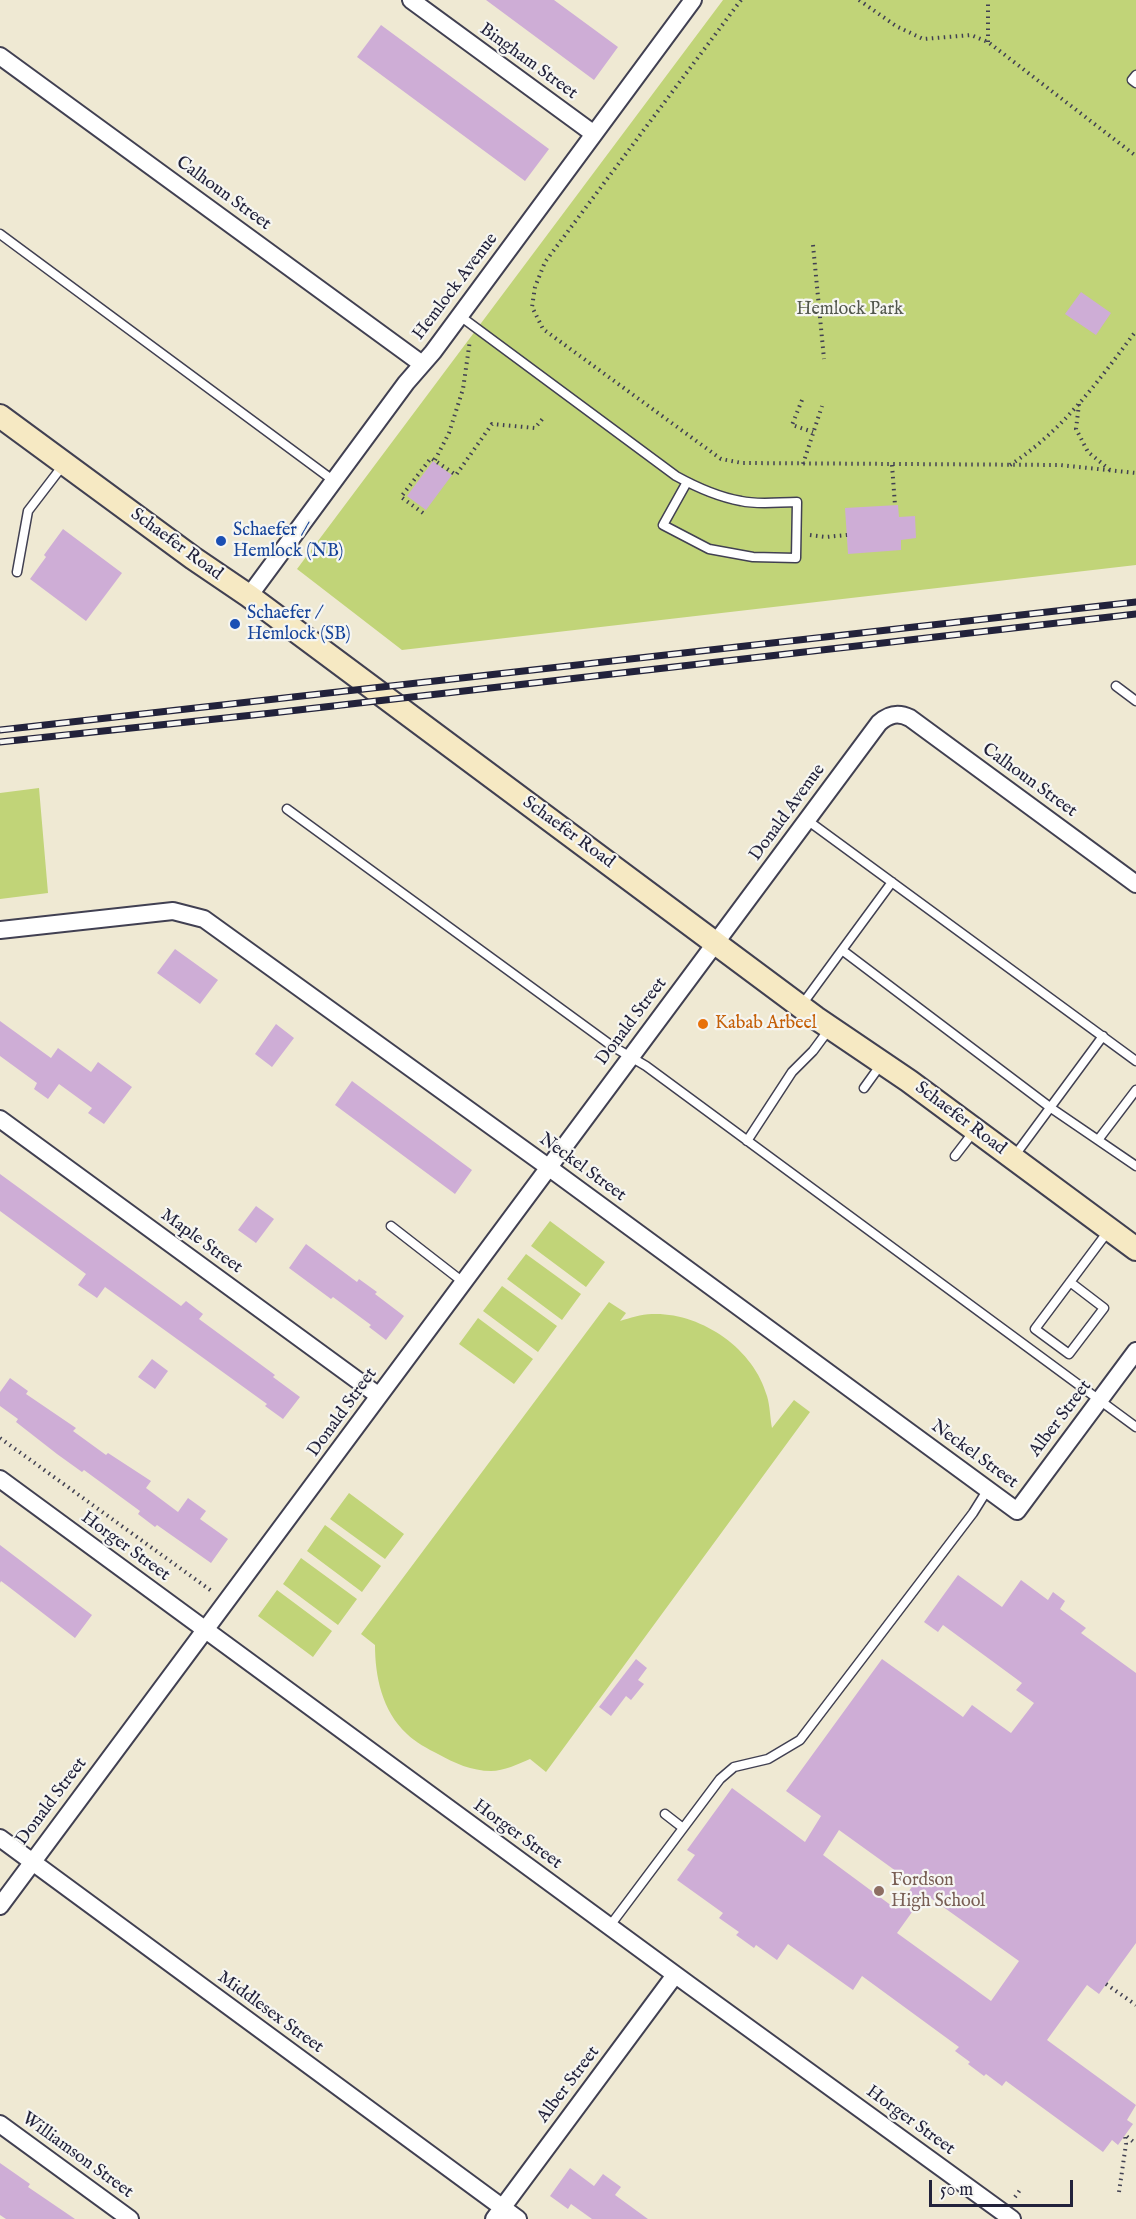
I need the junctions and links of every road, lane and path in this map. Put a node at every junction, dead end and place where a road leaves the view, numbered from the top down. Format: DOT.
graph roads {
  1 [pos="411,0"];
  2 [pos="693,0"];
  3 [pos="741,0"];
  4 [pos="859,0"];
  5 [pos="983,0"];
  6 [pos="988,0"];
  7 [pos="988,42"];
  8 [pos="0,56"];
  9 [pos="1136,75"];
  10 [pos="1136,83"];
  11 [pos="594,134"];
  12 [pos="1136,156"];
  13 [pos="0,234"];
  14 [pos="813,245"];
  15 [pos="460,316"];
  16 [pos="1136,331"];
  17 [pos="470,340"];
  18 [pos="824,359"];
  19 [pos="422,364"];
  20 [pos="802,400"];
  21 [pos="1080,403"];
  22 [pos="822,406"];
  23 [pos="0,416"];
  24 [pos="544,417"];
  25 [pos="813,432"];
  26 [pos="435,460"];
  27 [pos="65,464"];
  28 [pos="802,464"];
  29 [pos="892,465"];
  30 [pos="1009,466"];
  31 [pos="1110,470"];
  32 [pos="1136,473"];
  33 [pos="334,481"];
  34 [pos="687,482"];
  35 [pos="895,505"];
  36 [pos="423,513"];
  37 [pos="810,535"];
  38 [pos="847,535"];
  39 [pos="17,572"];
  40 [pos="249,596"];
  41 [pos="1116,686"];
  42 [pos="1136,701"];
  43 [pos="896,714"];
  44 [pos="287,808"];
  45 [pos="807,820"];
  46 [pos="892,882"];
  47 [pos="1136,884"];
  48 [pos="0,930"];
  49 [pos="716,943"];
  50 [pos="842,950"];
  51 [pos="800,1006"];
  52 [pos="831,1027"];
  53 [pos="1103,1036"];
  54 [pos="631,1057"];
  55 [pos="1136,1061"];
  56 [pos="883,1063"];
  57 [pos="864,1088"];
  58 [pos="1136,1090"];
  59 [pos="1051,1108"];
  60 [pos="0,1119"];
  61 [pos="975,1130"];
  62 [pos="1098,1140"];
  63 [pos="747,1141"];
  64 [pos="955,1156"];
  65 [pos="1012,1158"];
  66 [pos="548,1167"];
  67 [pos="1136,1167"];
  68 [pos="391,1226"];
  69 [pos="1109,1229"];
  70 [pos="1136,1249"];
  71 [pos="463,1282"];
  72 [pos="1070,1282"];
  73 [pos="1136,1351"];
  74 [pos="379,1396"];
  75 [pos="1099,1400"];
  76 [pos="1136,1427"];
  77 [pos="0,1438"];
  78 [pos="0,1479"];
  79 [pos="988,1490"];
  80 [pos="1017,1510"];
  81 [pos="215,1593"];
  82 [pos="206,1630"];
  83 [pos="665,1814"];
  84 [pos="683,1828"];
  85 [pos="0,1838"];
  86 [pos="33,1861"];
  87 [pos="0,1906"];
  88 [pos="609,1927"];
  89 [pos="675,1975"];
  90 [pos="1106,1984"];
  91 [pos="1136,2006"];
  92 [pos="0,2124"];
  93 [pos="1136,2144"];
  94 [pos="1020,2190"];
  95 [pos="1119,2192"];
  96 [pos="1015,2197"];
  97 [pos="498,2213"];
  98 [pos="130,2219"];
  99 [pos="518,2219"];
  100 [pos="1012,2219"];
  1 -- 11 [label="street, Bingham Street"];
  2 -- 11 [label="street, Hemlock Avenue"];
  3 -- 28 [label="path"];
  4 -- 7 [label="path"];
  5 -- 6 [label="path"];
  6 -- 7 [label="path"];
  7 -- 12 [label="path"];
  8 -- 19 [label="street, Calhoun Street"];
  9 -- 10 [label="lane"];
  11 -- 15 [label="street, Hemlock Avenue"];
  13 -- 33 [label="lane"];
  14 -- 18 [label="path"];
  15 -- 19 [label="street, Hemlock Avenue"];
  15 -- 34 [label="lane"];
  16 -- 21 [label="path"];
  17 -- 26 [label="path"];
  19 -- 33 [label="street, Hemlock Avenue"];
  20 -- 25 [label="path"];
  21 -- 30 [label="path"];
  21 -- 31 [label="path"];
  22 -- 25 [label="path"];
  23 -- 27 [label="main road, Schaefer Road"];
  24 -- 26 [label="path"];
  25 -- 28 [label="path"];
  26 -- 36 [label="path"];
  27 -- 39 [label="lane"];
  27 -- 40 [label="main road, Schaefer Road"];
  28 -- 29 [label="path"];
  29 -- 30 [label="path"];
  29 -- 35 [label="path"];
  30 -- 31 [label="path"];
  31 -- 32 [label="path"];
  33 -- 40 [label="street, Hemlock Avenue"];
  34 -- 34 [label="lane"];
  37 -- 38 [label="path"];
  40 -- 49 [label="main road, Schaefer Road"];
  41 -- 42 [label="lane"];
  43 -- 45 [label="street, Donald Avenue"];
  43 -- 47 [label="street, Calhoun Street"];
  44 -- 54 [label="lane"];
  45 -- 46 [label="lane"];
  45 -- 49 [label="street, Donald Avenue"];
  46 -- 50 [label="lane"];
  46 -- 53 [label="lane"];
  48 -- 66 [label="street, Neckel Street"];
  49 -- 51 [label="main road, Schaefer Road"];
  49 -- 54 [label="street, Donald Street"];
  50 -- 51 [label="lane"];
  50 -- 59 [label="lane"];
  51 -- 52 [label="main road, Schaefer Road"];
  52 -- 56 [label="main road, Schaefer Road"];
  52 -- 63 [label="lane"];
  53 -- 55 [label="lane"];
  53 -- 59 [label="lane"];
  54 -- 63 [label="lane"];
  54 -- 66 [label="street, Donald Street"];
  56 -- 57 [label="lane"];
  56 -- 61 [label="main road, Schaefer Road"];
  58 -- 62 [label="lane"];
  59 -- 62 [label="lane"];
  59 -- 65 [label="lane"];
  60 -- 74 [label="street, Maple Street"];
  61 -- 64 [label="lane"];
  61 -- 65 [label="main road, Schaefer Road"];
  62 -- 67 [label="lane"];
  63 -- 75 [label="lane"];
  65 -- 69 [label="main road, Schaefer Road"];
  66 -- 71 [label="street, Donald Street"];
  66 -- 79 [label="street, Neckel Street"];
  68 -- 71 [label="lane"];
  69 -- 70 [label="main road, Schaefer Road"];
  69 -- 72 [label="lane"];
  71 -- 74 [label="street, Donald Street"];
  72 -- 72 [label="lane"];
  73 -- 75 [label="street, Alber Street"];
  74 -- 82 [label="street, Donald Street"];
  75 -- 76 [label="lane"];
  75 -- 80 [label="street, Alber Street"];
  77 -- 81 [label="path"];
  78 -- 82 [label="street, Horger Street"];
  79 -- 80 [label="street, Neckel Street"];
  79 -- 84 [label="lane"];
  82 -- 86 [label="street, Donald Street"];
  82 -- 88 [label="street, Horger Street"];
  83 -- 84 [label="lane"];
  84 -- 88 [label="lane"];
  85 -- 86 [label="street, Middlesex Street"];
  86 -- 87 [label="street, Donald Street"];
  86 -- 97 [label="street, Middlesex Street"];
  88 -- 89 [label="street, Horger Street"];
  89 -- 97 [label="street, Alber Street"];
  89 -- 100 [label="street, Horger Street"];
  90 -- 91 [label="path"];
  92 -- 98 [label="street, Williamson Street"];
  93 -- 95 [label="path"];
  94 -- 96 [label="path"];
  97 -- 99 [label="street, Middlesex Street"];
}
